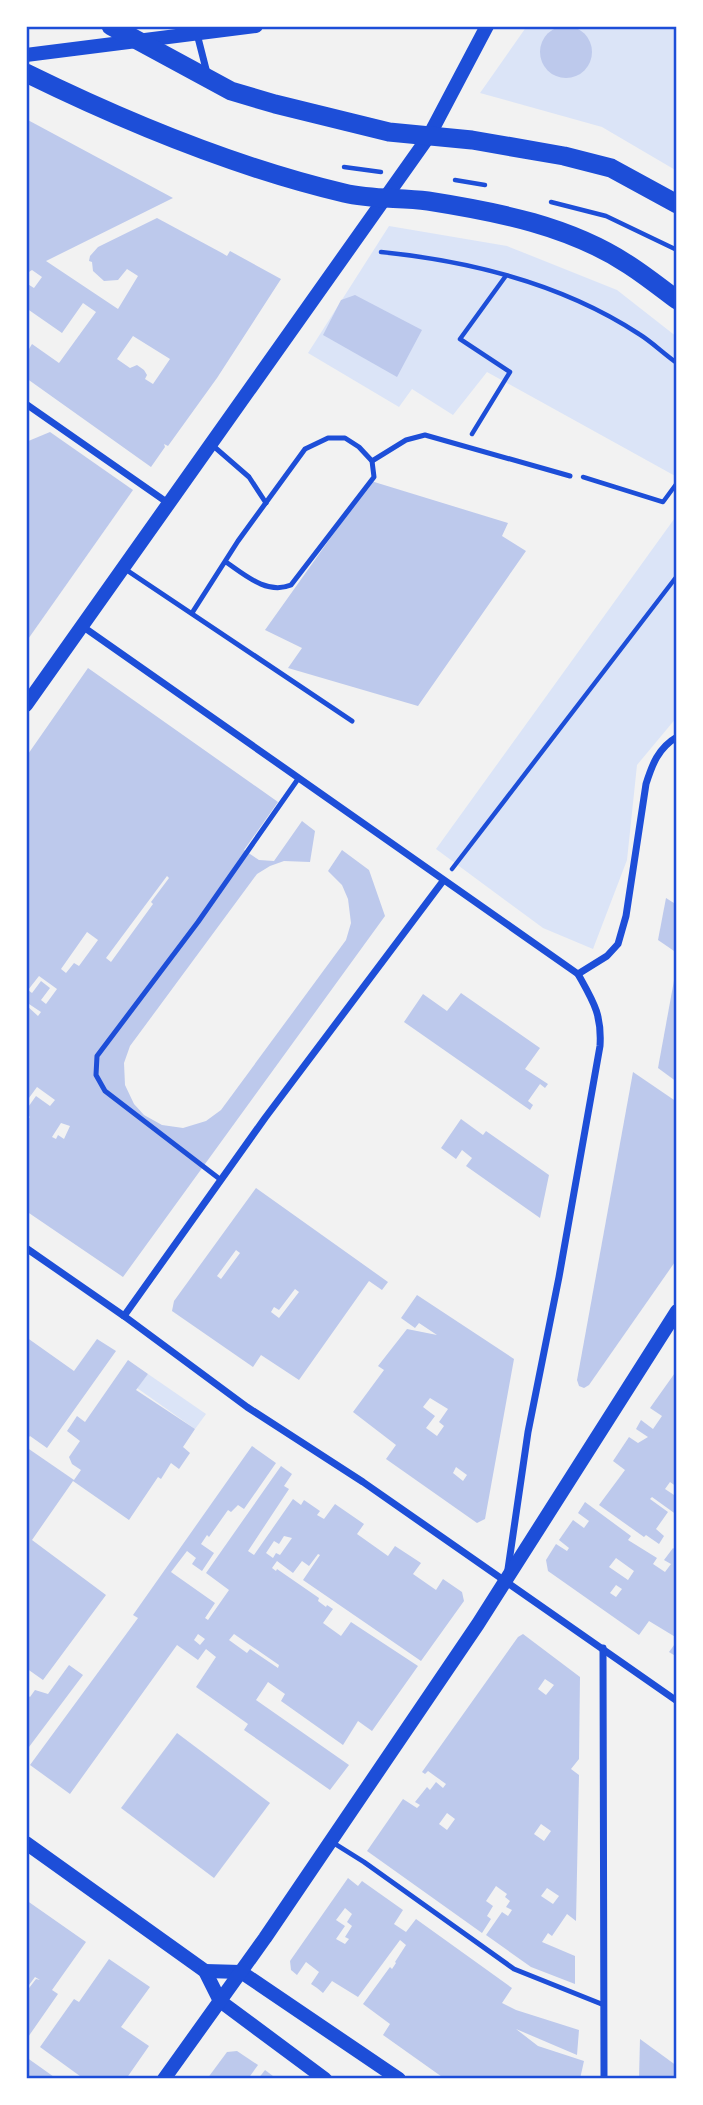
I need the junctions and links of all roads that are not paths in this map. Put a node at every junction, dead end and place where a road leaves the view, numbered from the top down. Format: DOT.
graph roads {
  1 [pos="111,26"];
  2 [pos="256,26"];
  3 [pos="487,26"];
  4 [pos="196,30"];
  5 [pos="138,41"];
  6 [pos="26,55"];
  7 [pos="26,73"];
  8 [pos="208,79"];
  9 [pos="429,136"];
  10 [pos="384,200"];
  11 [pos="677,204"];
  12 [pos="677,300"];
  13 [pos="26,404"];
  14 [pos="211,444"];
  15 [pos="372,461"];
  16 [pos="570,475"];
  17 [pos="169,503"];
  18 [pos="266,503"];
  19 [pos="226,562"];
  20 [pos="123,568"];
  21 [pos="192,613"];
  22 [pos="82,626"];
  23 [pos="26,705"];
  24 [pos="352,721"];
  25 [pos="677,737"];
  26 [pos="299,779"];
  27 [pos="443,881"];
  28 [pos="578,974"];
  29 [pos="221,1180"];
  30 [pos="26,1248"];
  31 [pos="675,1316"];
  32 [pos="124,1317"];
  33 [pos="507,1581"];
  34 [pos="603,1648"];
  35 [pos="677,1701"];
  36 [pos="330,1841"];
  37 [pos="26,1843"];
  38 [pos="205,1971"];
  39 [pos="241,1972"];
  40 [pos="220,2001"];
  41 [pos="604,2005"];
  42 [pos="163,2079"];
  43 [pos="325,2079"];
  44 [pos="399,2079"];
  45 [pos="604,2079"];
  1 -- 5 [label="highway"];
  2 -- 4 [label="main road"];
  3 -- 9 [label="main road"];
  4 -- 5 [label="main road"];
  4 -- 8 [label="street"];
  5 -- 6 [label="main road"];
  5 -- 8 [label="highway"];
  7 -- 10 [label="highway"];
  8 -- 9 [label="highway"];
  9 -- 10 [label="main road"];
  9 -- 11 [label="highway"];
  10 -- 12 [label="highway"];
  10 -- 14 [label="main road"];
  13 -- 17 [label="street"];
  14 -- 17 [label="main road"];
  14 -- 18 [label="lane"];
  15 -- 16 [label="lane"];
  15 -- 18 [label="lane"];
  15 -- 19 [label="lane"];
  17 -- 20 [label="main road"];
  18 -- 19 [label="lane"];
  19 -- 21 [label="lane"];
  20 -- 21 [label="lane"];
  20 -- 22 [label="main road"];
  21 -- 24 [label="lane"];
  22 -- 23 [label="main road"];
  22 -- 26 [label="street"];
  25 -- 28 [label="street"];
  26 -- 27 [label="street"];
  26 -- 29 [label="lane"];
  27 -- 28 [label="street"];
  27 -- 29 [label="street"];
  28 -- 33 [label="street"];
  29 -- 32 [label="street"];
  30 -- 32 [label="street"];
  31 -- 33 [label="main road"];
  32 -- 33 [label="street"];
  33 -- 34 [label="street"];
  33 -- 36 [label="main road"];
  34 -- 35 [label="street"];
  34 -- 41 [label="street"];
  36 -- 39 [label="main road"];
  36 -- 41 [label="lane"];
  37 -- 38 [label="main road"];
  38 -- 39 [label="main road"];
  38 -- 40 [label="main road"];
  39 -- 40 [label="main road"];
  39 -- 44 [label="main road"];
  40 -- 42 [label="main road"];
  40 -- 43 [label="main road"];
  41 -- 45 [label="street"];
}
